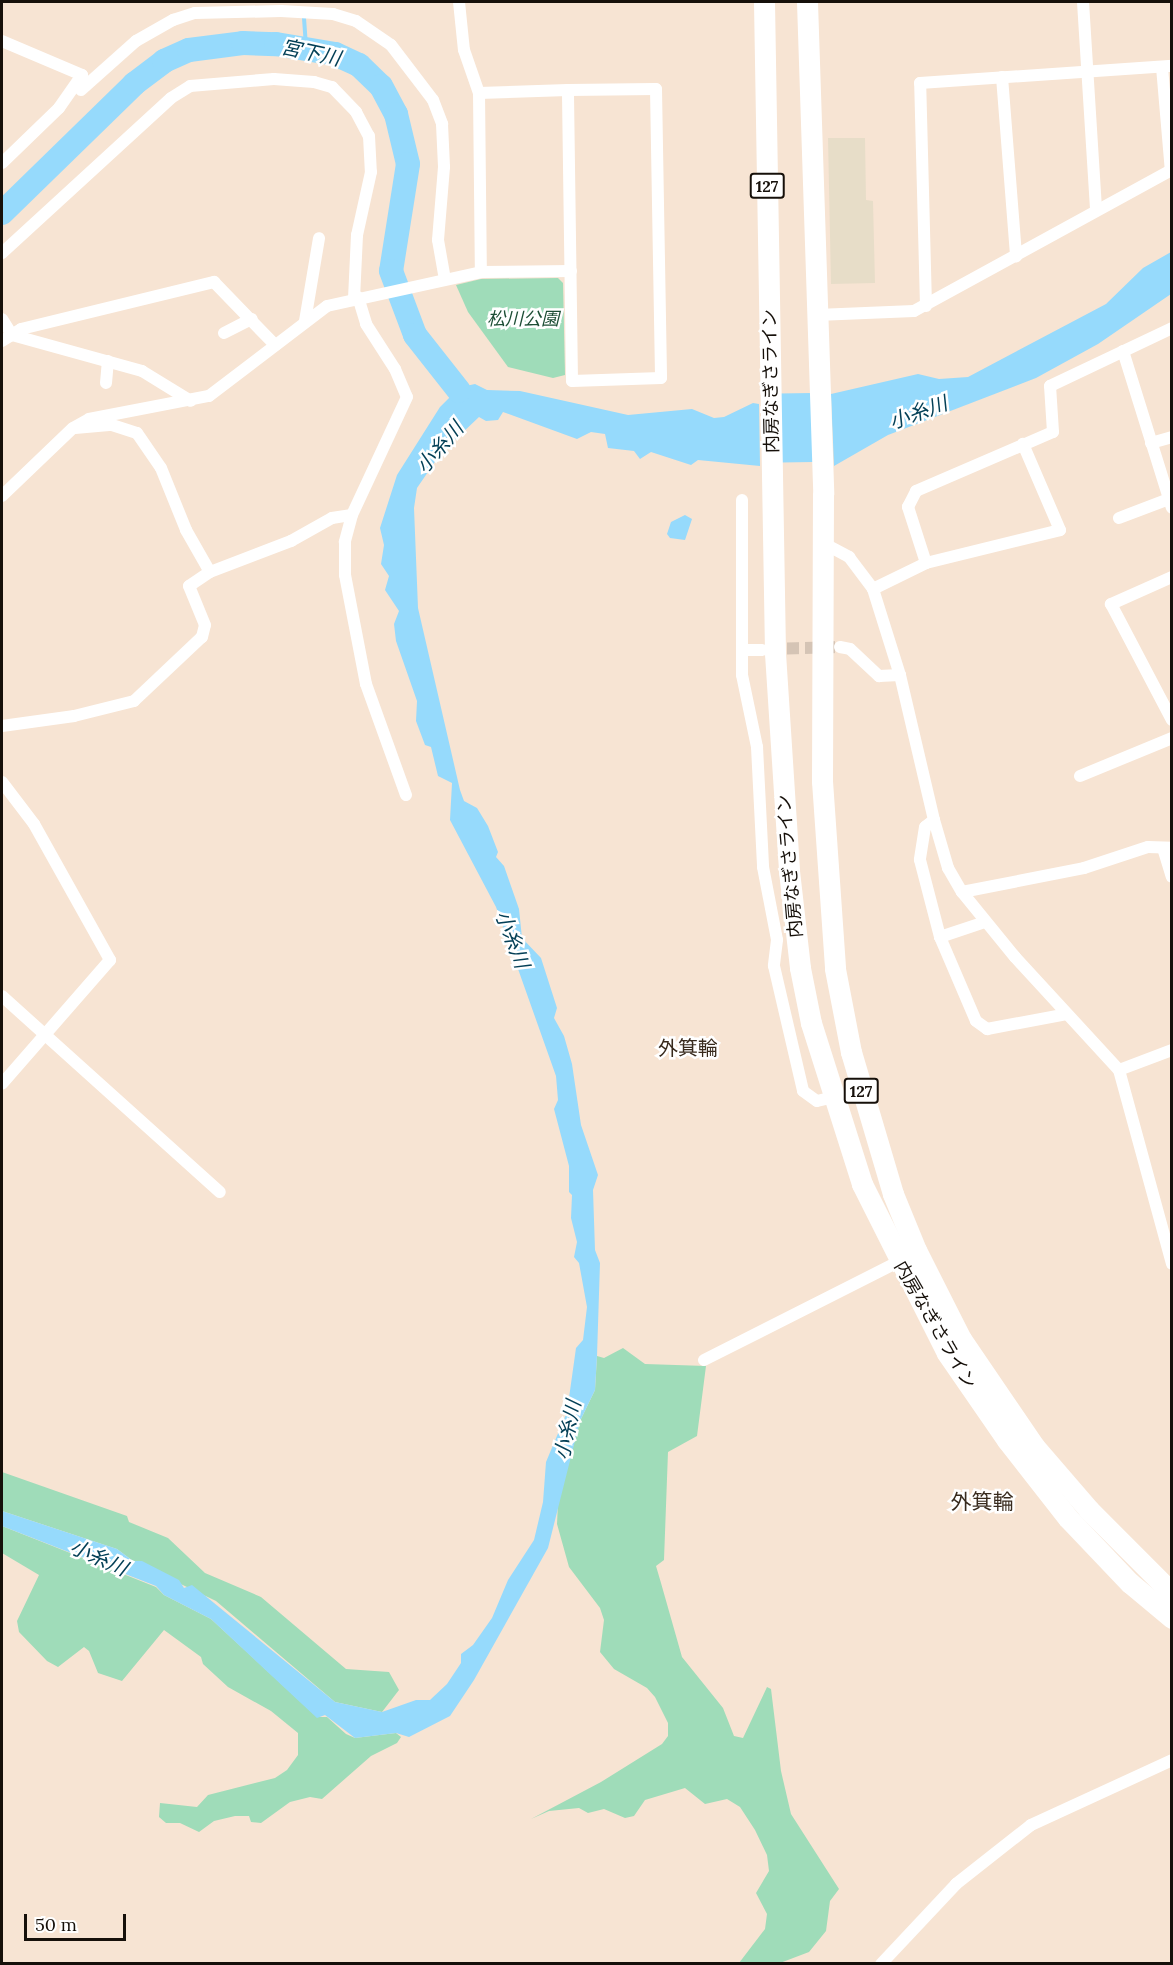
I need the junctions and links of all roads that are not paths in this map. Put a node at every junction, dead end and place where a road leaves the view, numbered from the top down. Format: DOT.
graph roads {
  1 [pos="459,2"];
  2 [pos="764,2"];
  3 [pos="807,2"];
  4 [pos="1083,2"];
  5 [pos="2,41"];
  6 [pos="1167,66"];
  7 [pos="1086,72"];
  8 [pos="1002,77"];
  9 [pos="81,90"];
  10 [pos="568,90"];
  11 [pos="478,93"];
  12 [pos="2,163"];
  13 [pos="1171,171"];
  14 [pos="1096,211"];
  15 [pos="319,238"];
  16 [pos="2,253"];
  17 [pos="1016,256"];
  18 [pos="571,271"];
  19 [pos="481,272"];
  20 [pos="439,281"];
  21 [pos="360,297"];
  22 [pos="926,306"];
  23 [pos="817,315"];
  24 [pos="2,319"];
  25 [pos="252,319"];
  26 [pos="305,321"];
  27 [pos="1172,328"];
  28 [pos="224,333"];
  29 [pos="7,338"];
  30 [pos="275,345"];
  31 [pos="1123,351"];
  32 [pos="108,361"];
  33 [pos="106,384"];
  34 [pos="191,401"];
  35 [pos="73,429"];
  36 [pos="1172,437"];
  37 [pos="1151,443"];
  38 [pos="1023,444"];
  39 [pos="2,496"];
  40 [pos="742,500"];
  41 [pos="1170,503"];
  42 [pos="352,515"];
  43 [pos="1119,518"];
  44 [pos="823,543"];
  45 [pos="926,564"];
  46 [pos="210,572"];
  47 [pos="1172,578"];
  48 [pos="873,589"];
  49 [pos="840,647"];
  50 [pos="743,650"];
  51 [pos="762,650"];
  52 [pos="900,675"];
  53 [pos="1172,720"];
  54 [pos="2,726"];
  55 [pos="1172,738"];
  56 [pos="1080,777"];
  57 [pos="783,781"];
  58 [pos="2,782"];
  59 [pos="759,782"];
  60 [pos="406,795"];
  61 [pos="934,820"];
  62 [pos="1167,848"];
  63 [pos="1172,877"];
  64 [pos="962,892"];
  65 [pos="985,922"];
  66 [pos="940,937"];
  67 [pos="2,996"];
  68 [pos="1067,1014"];
  69 [pos="45,1035"];
  70 [pos="1172,1050"];
  71 [pos="1119,1070"];
  72 [pos="2,1084"];
  73 [pos="834,1097"];
  74 [pos="220,1192"];
  75 [pos="898,1262"];
  76 [pos="1172,1264"];
  77 [pos="704,1360"];
  78 [pos="1172,1593"];
  79 [pos="1172,1618"];
  80 [pos="1172,1760"];
  81 [pos="881,1964"];
  1 -- 11 [label="street"];
  2 -- 57 [label="highway, 内房なぎさライン / 127"];
  3 -- 23 [label="highway, 内房なぎさライン / 127"];
  4 -- 7 [label="street"];
  5 -- 12 [label="street"];
  6 -- 7 [label="street"];
  6 -- 13 [label="street"];
  7 -- 8 [label="street"];
  7 -- 14 [label="street"];
  8 -- 17 [label="street"];
  8 -- 22 [label="street"];
  9 -- 20 [label="street"];
  10 -- 11 [label="street"];
  10 -- 18 [label="street"];
  10 -- 18 [label="street"];
  11 -- 19 [label="street"];
  13 -- 14 [label="street"];
  14 -- 17 [label="street"];
  15 -- 26 [label="street"];
  16 -- 21 [label="street"];
  17 -- 22 [label="street"];
  18 -- 19 [label="street"];
  19 -- 20 [label="street"];
  20 -- 21 [label="street"];
  21 -- 26 [label="street"];
  21 -- 42 [label="street"];
  22 -- 23 [label="street"];
  23 -- 44 [label="highway, 内房なぎさライン / 127"];
  24 -- 29 [label="street"];
  25 -- 28 [label="street"];
  25 -- 29 [label="street"];
  25 -- 30 [label="street"];
  26 -- 30 [label="street"];
  27 -- 31 [label="street"];
  29 -- 32 [label="street"];
  30 -- 34 [label="street"];
  31 -- 37 [label="street"];
  31 -- 38 [label="street"];
  32 -- 33 [label="street"];
  32 -- 34 [label="street"];
  34 -- 35 [label="street"];
  35 -- 39 [label="street"];
  35 -- 46 [label="street"];
  36 -- 37 [label="street"];
  37 -- 41 [label="street"];
  38 -- 45 [label="street"];
  38 -- 45 [label="street"];
  40 -- 50 [label="street"];
  41 -- 43 [label="street"];
  42 -- 46 [label="street"];
  42 -- 60 [label="street"];
  44 -- 48 [label="street"];
  44 -- 78 [label="highway, 内房なぎさライン / 127"];
  45 -- 48 [label="street"];
  46 -- 54 [label="street"];
  47 -- 53 [label="street"];
  48 -- 52 [label="street"];
  49 -- 52 [label="street"];
  50 -- 51 [label="street"];
  50 -- 59 [label="street"];
  52 -- 61 [label="street"];
  55 -- 56 [label="street"];
  57 -- 59 [label="street"];
  57 -- 73 [label="highway, 内房なぎさライン / 127"];
  58 -- 69 [label="street"];
  59 -- 73 [label="street"];
  61 -- 64 [label="street"];
  61 -- 66 [label="street"];
  62 -- 63 [label="street"];
  62 -- 64 [label="street"];
  64 -- 65 [label="street"];
  65 -- 66 [label="street"];
  65 -- 68 [label="street"];
  66 -- 68 [label="street"];
  67 -- 69 [label="street"];
  68 -- 71 [label="street"];
  69 -- 72 [label="street"];
  69 -- 74 [label="street"];
  70 -- 71 [label="street"];
  71 -- 76 [label="street"];
  73 -- 75 [label="highway, 内房なぎさライン / 127"];
  75 -- 77 [label="street"];
  75 -- 79 [label="highway, 内房なぎさライン / 127"];
  80 -- 81 [label="street"];
}
